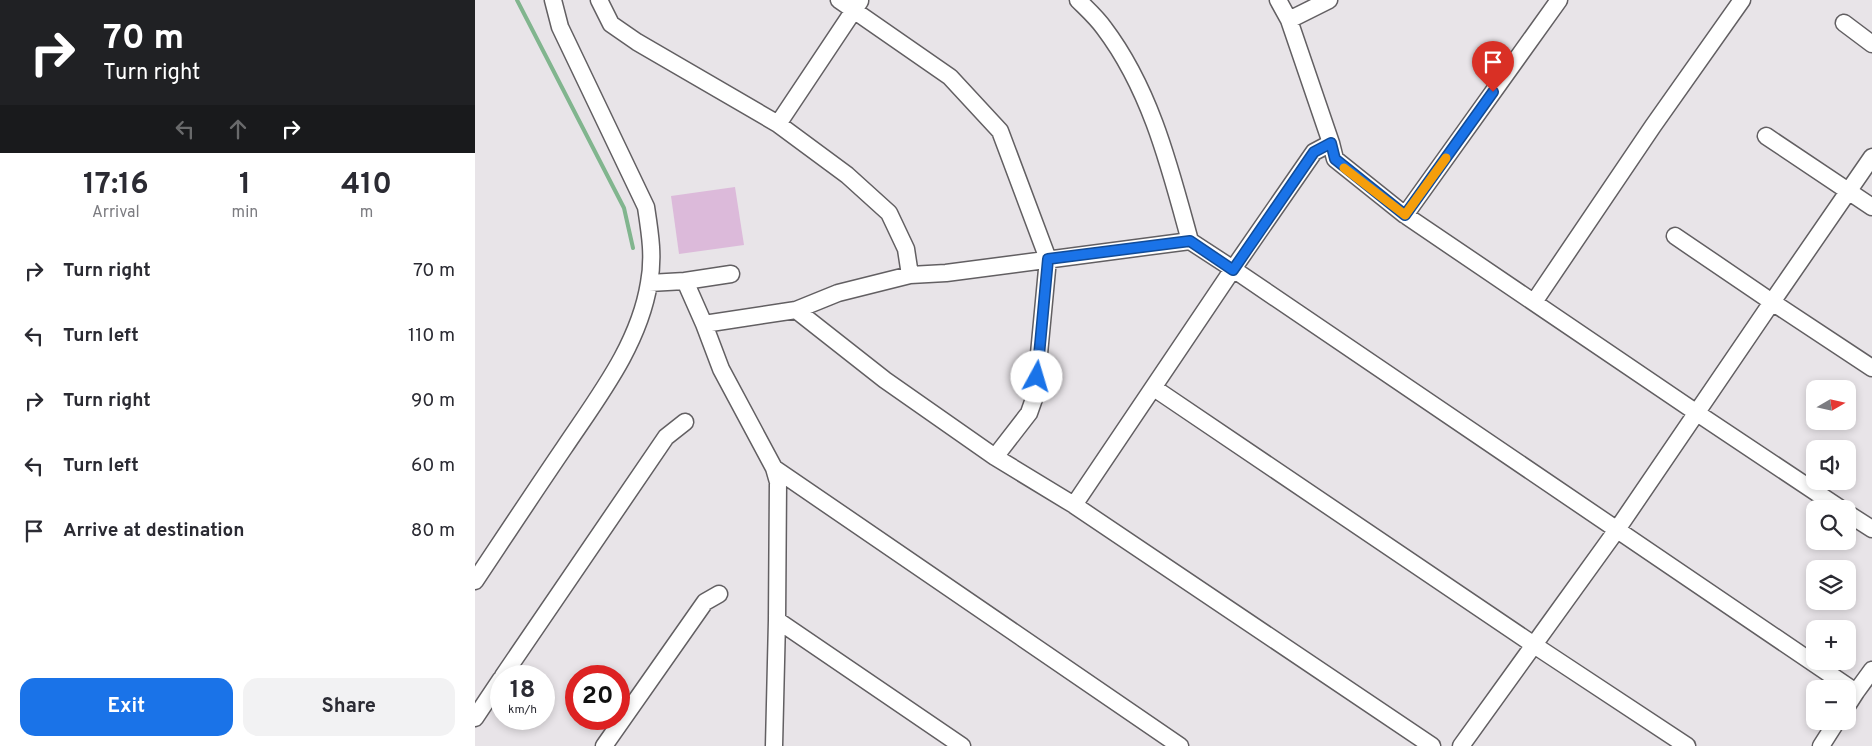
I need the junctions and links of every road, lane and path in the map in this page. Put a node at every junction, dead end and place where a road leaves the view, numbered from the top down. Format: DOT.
graph roads {
  1 [pos="553,0"];
  2 [pos="599,0"];
  3 [pos="839,0"];
  4 [pos="1078,0"];
  5 [pos="1278,0"];
  6 [pos="1329,0"];
  7 [pos="1559,0"];
  8 [pos="1742,0"];
  9 [pos="857,5"];
  10 [pos="1289,20"];
  11 [pos="1844,23"];
  12 [pos="1872,44"];
  13 [pos="779,124"];
  14 [pos="1766,136"];
  15 [pos="1331,143"];
  16 [pos="1872,158"];
  17 [pos="1848,191"];
  18 [pos="1872,207"];
  19 [pos="1405,215"];
  20 [pos="1675,236"];
  21 [pos="1190,241"];
  22 [pos="1048,259"];
  23 [pos="1233,270"];
  24 [pos="731,274"];
  25 [pos="910,275"];
  26 [pos="685,281"];
  27 [pos="649,283"];
  28 [pos="1534,302"];
  29 [pos="1772,302"];
  30 [pos="796,310"];
  31 [pos="704,324"];
  32 [pos="1872,368"];
  33 [pos="1154,388"];
  34 [pos="1697,414"];
  35 [pos="685,422"];
  36 [pos="995,457"];
  37 [pos="774,468"];
  38 [pos="1827,500"];
  39 [pos="1074,505"];
  40 [pos="1856,519"];
  41 [pos="1872,529"];
  42 [pos="1616,531"];
  43 [pos="475,581"];
  44 [pos="719,594"];
  45 [pos="777,620"];
  46 [pos="1534,645"];
  47 [pos="511,665"];
  48 [pos="1872,670"];
  49 [pos="1825,680"];
  50 [pos="1856,693"];
  51 [pos="490,696"];
  52 [pos="475,718"];
  53 [pos="1831,730"];
  54 [pos="604,746"];
  55 [pos="774,746"];
  56 [pos="962,746"];
  57 [pos="1180,746"];
  58 [pos="1432,746"];
  59 [pos="1461,746"];
  60 [pos="1687,746"];
  61 [pos="1821,746"];
  1 -- 27 [label="street"];
  2 -- 13 [label="street"];
  3 -- 9 [label="street"];
  4 -- 21 [label="street"];
  5 -- 10 [label="street"];
  6 -- 10 [label="street"];
  7 -- 19 [label="street"];
  8 -- 28 [label="street"];
  9 -- 13 [label="street"];
  9 -- 22 [label="street"];
  10 -- 15 [label="street"];
  11 -- 12 [label="street"];
  13 -- 25 [label="street"];
  14 -- 17 [label="street"];
  15 -- 19 [label="street"];
  15 -- 23 [label="street"];
  16 -- 17 [label="street"];
  17 -- 18 [label="street"];
  17 -- 29 [label="street"];
  19 -- 28 [label="street"];
  20 -- 29 [label="street"];
  21 -- 22 [label="street"];
  21 -- 23 [label="street"];
  22 -- 25 [label="street"];
  22 -- 36 [label="street"];
  23 -- 33 [label="street"];
  23 -- 42 [label="street"];
  24 -- 26 [label="street"];
  25 -- 30 [label="street"];
  26 -- 27 [label="street"];
  26 -- 31 [label="street"];
  27 -- 43 [label="street"];
  28 -- 34 [label="street"];
  29 -- 32 [label="street"];
  29 -- 34 [label="street"];
  30 -- 31 [label="street"];
  30 -- 36 [label="street"];
  31 -- 37 [label="street"];
  33 -- 39 [label="street"];
  33 -- 46 [label="street"];
  34 -- 38 [label="street"];
  34 -- 42 [label="street"];
  35 -- 47 [label="street"];
  36 -- 39 [label="street"];
  37 -- 45 [label="street"];
  37 -- 57 [label="street"];
  39 -- 58 [label="street"];
  40 -- 41 [label="street"];
  42 -- 46 [label="street"];
  42 -- 49 [label="street"];
  44 -- 54 [label="street"];
  45 -- 55 [label="street"];
  45 -- 56 [label="street"];
  46 -- 59 [label="street"];
  46 -- 60 [label="street"];
  48 -- 50 [label="street"];
  51 -- 52 [label="street"];
  53 -- 61 [label="street"];
}
